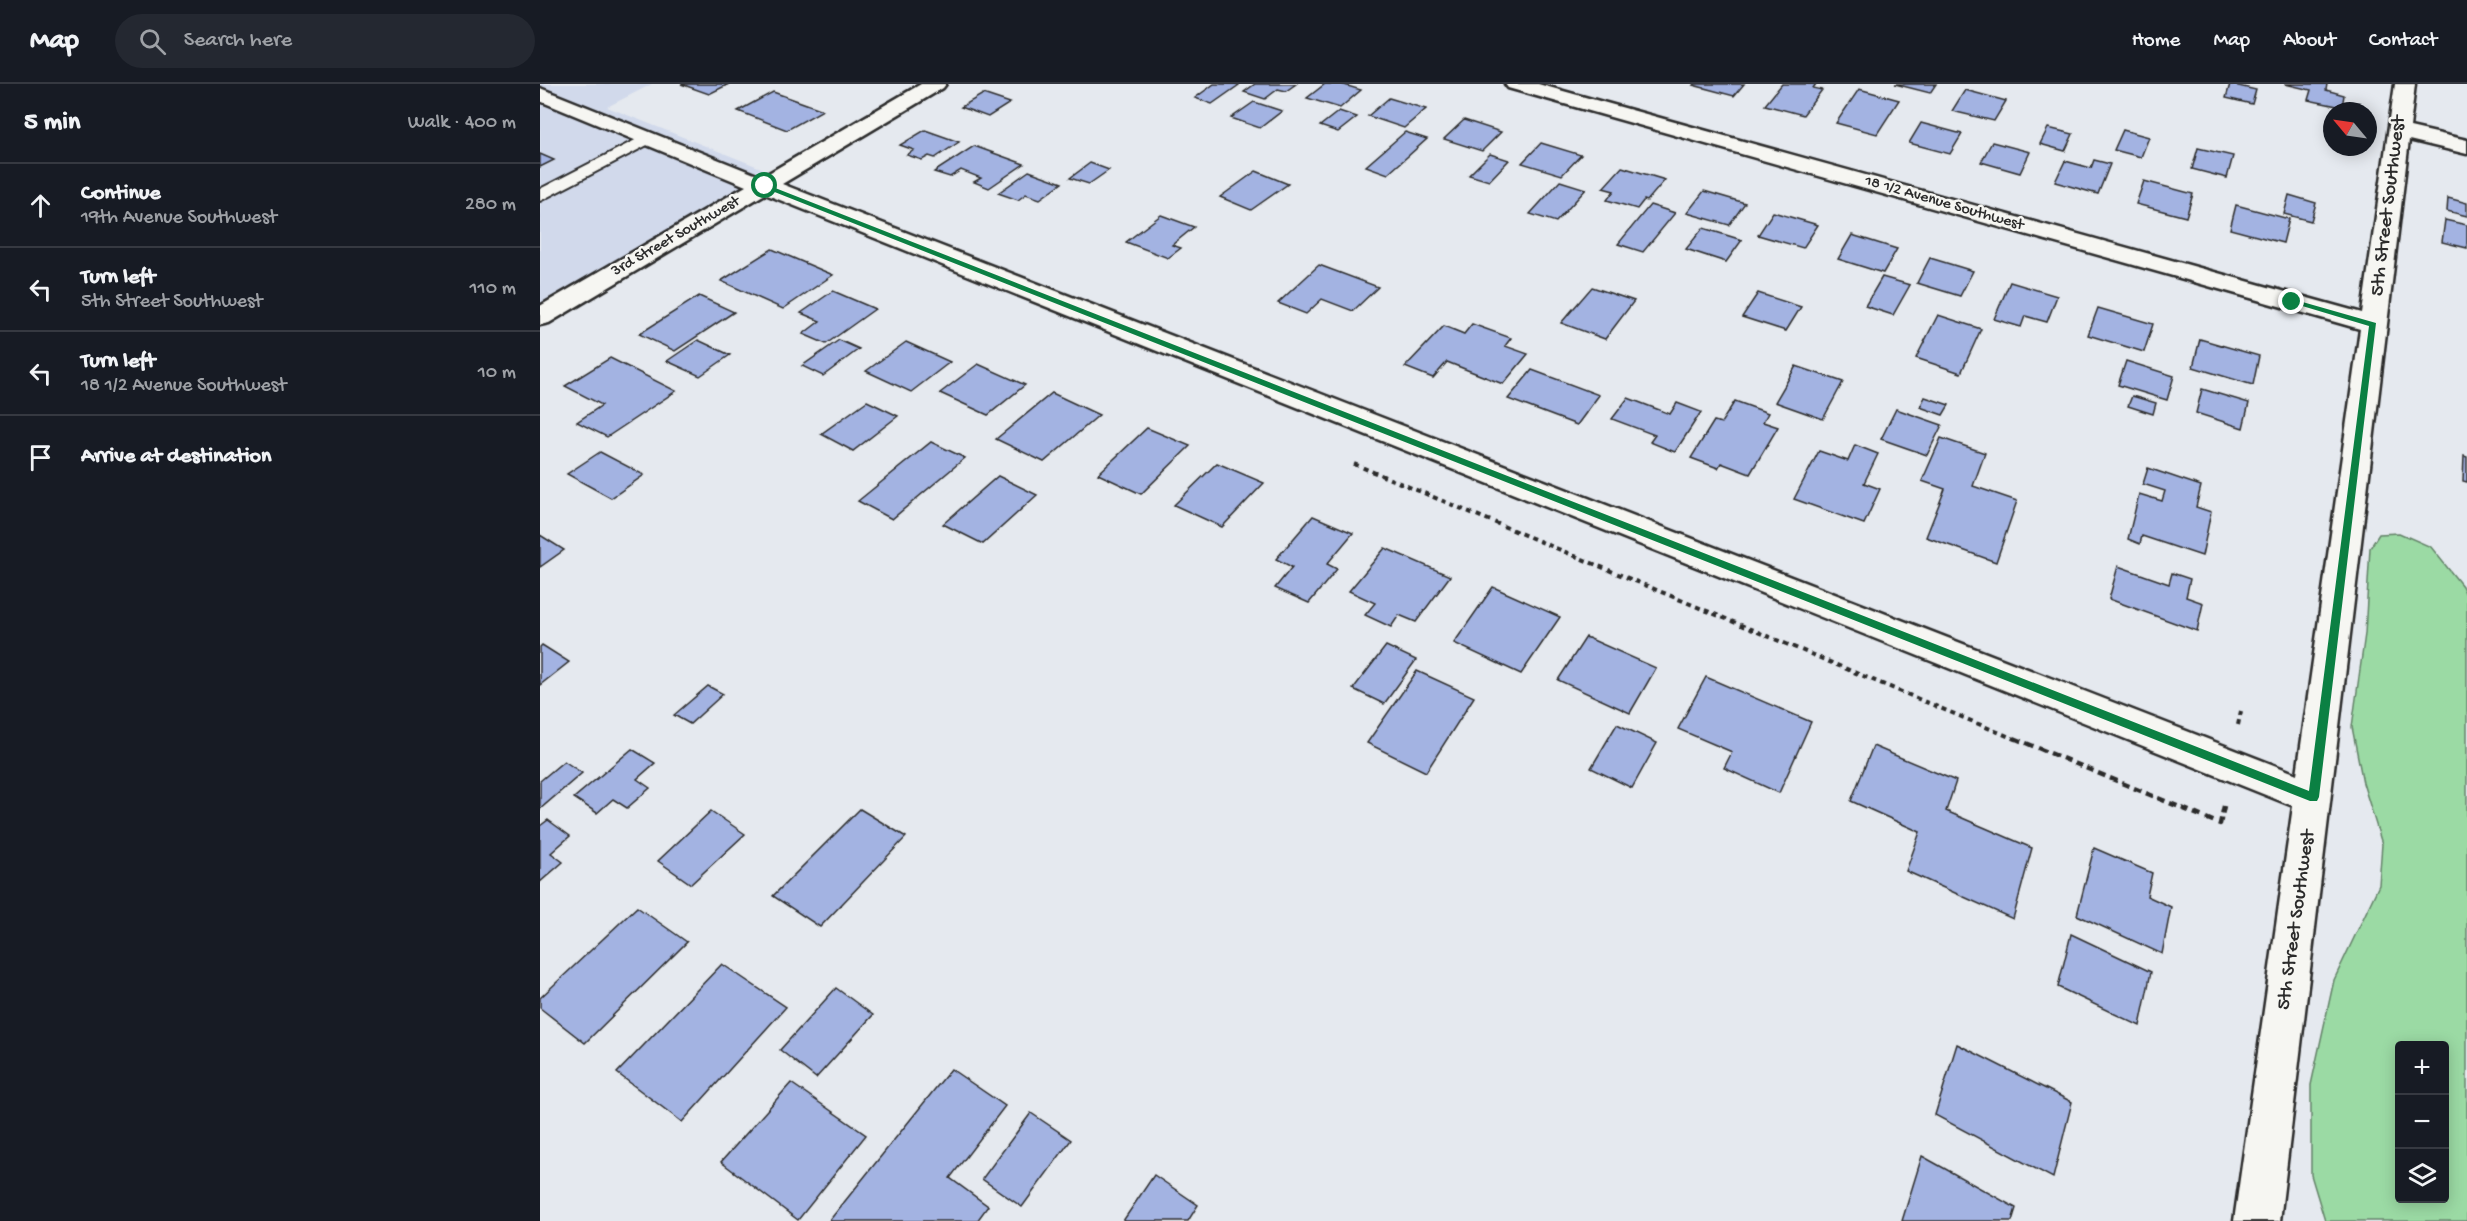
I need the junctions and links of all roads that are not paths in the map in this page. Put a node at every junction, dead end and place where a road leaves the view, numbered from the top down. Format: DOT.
graph roads {
  1 [pos="936,84"];
  2 [pos="1515,84"];
  3 [pos="2405,84"];
  4 [pos="540,94"];
  5 [pos="2398,131"];
  6 [pos="649,138"];
  7 [pos="2467,147"];
  8 [pos="765,186"];
  9 [pos="540,196"];
  10 [pos="542,314"];
  11 [pos="2373,324"];
  12 [pos="2313,797"];
  13 [pos="2257,1221"];
  1 -- 8 [label="street, 3rd Street Southwest"];
  2 -- 11 [label="street, 18 1/2 Avenue Southwest"];
  3 -- 5 [label="street, 5th Street Southwest"];
  4 -- 6 [label="street"];
  5 -- 7 [label="street"];
  5 -- 11 [label="street, 5th Street Southwest"];
  6 -- 8 [label="street"];
  6 -- 9 [label="lane"];
  8 -- 10 [label="street, 3rd Street Southwest"];
  8 -- 12 [label="street"];
  11 -- 12 [label="street, 5th Street Southwest"];
  12 -- 13 [label="street, 5th Street Southwest"];
}
